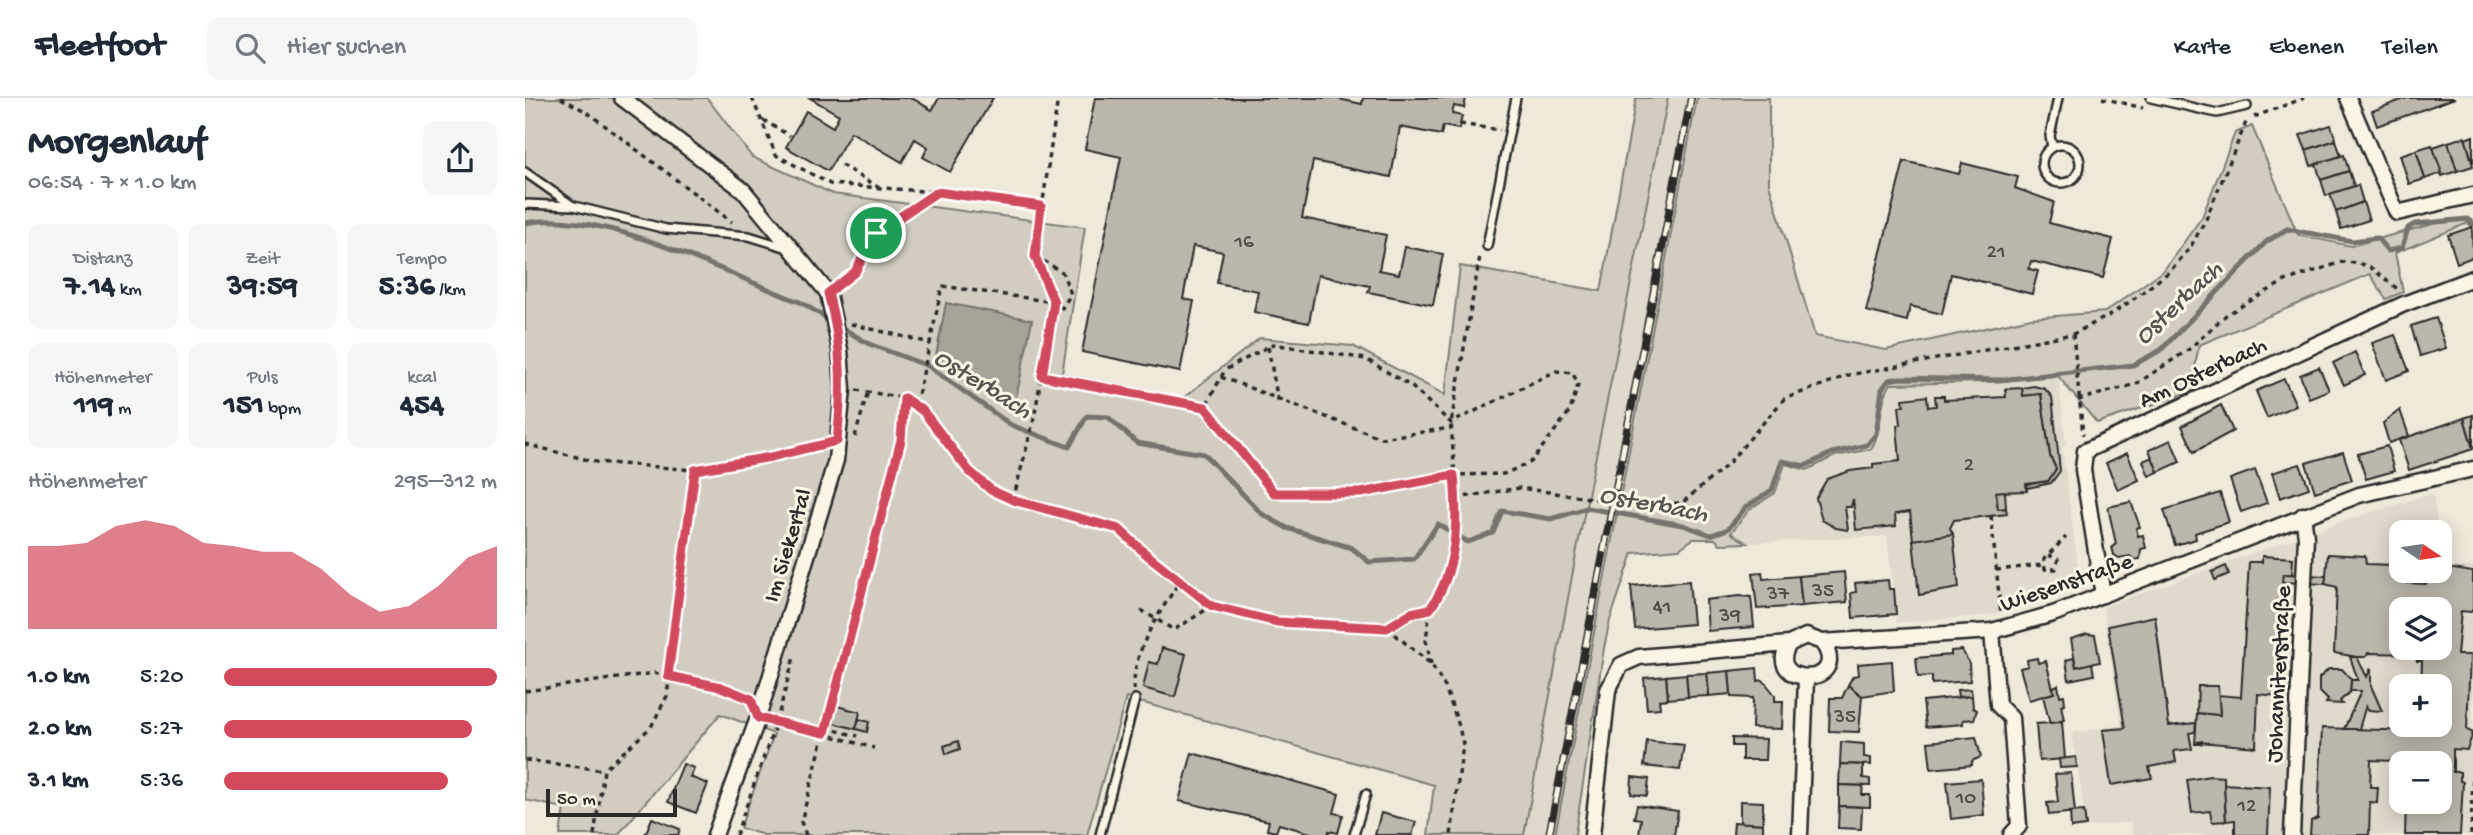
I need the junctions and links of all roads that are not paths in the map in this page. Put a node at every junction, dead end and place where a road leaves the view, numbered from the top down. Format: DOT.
graph roads {
  1 [pos="622,98"];
  2 [pos="1516,98"];
  3 [pos="2058,98"];
  4 [pos="2151,98"];
  5 [pos="2348,98"];
  6 [pos="2247,106"];
  7 [pos="2052,147"];
  8 [pos="525,172"];
  9 [pos="2473,195"];
  10 [pos="525,204"];
  11 [pos="574,206"];
  12 [pos="1484,247"];
  13 [pos="789,248"];
  14 [pos="2473,278"];
  15 [pos="2473,469"];
  16 [pos="2303,516"];
  17 [pos="2103,595"];
  18 [pos="1997,629"];
  19 [pos="1822,642"];
  20 [pos="1789,644"];
  21 [pos="1806,678"];
  22 [pos="1135,699"];
  23 [pos="1366,794"];
  24 [pos="715,835"];
  25 [pos="1100,835"];
  26 [pos="1354,835"];
  27 [pos="1592,835"];
  28 [pos="1800,835"];
  29 [pos="2011,835"];
  30 [pos="2292,835"];
  1 -- 13 [label="street, Im Siekertal"];
  2 -- 12 [label="lane"];
  3 -- 7 [label="lane"];
  4 -- 6 [label="lane"];
  5 -- 9 [label="street"];
  7 -- 7 [label="lane"];
  8 -- 11 [label="lane"];
  10 -- 11 [label="lane"];
  11 -- 13 [label="lane"];
  13 -- 24 [label="street, Im Siekertal"];
  14 -- 17 [label="street, Am Osterbach"];
  15 -- 16 [label="street, Wiesenstraße"];
  16 -- 17 [label="street, Wiesenstraße"];
  16 -- 30 [label="street, Johanniterstraße"];
  17 -- 18 [label="street, Wiesenstraße"];
  18 -- 19 [label="street, Wiesenstraße"];
  18 -- 29 [label="street"];
  19 -- 20 [label="street, Wiesenstraße"];
  19 -- 21 [label="street"];
  20 -- 21 [label="street"];
  20 -- 27 [label="street, Wiesenstraße"];
  21 -- 28 [label="street"];
  22 -- 25 [label="lane"];
  23 -- 26 [label="lane"];
}
